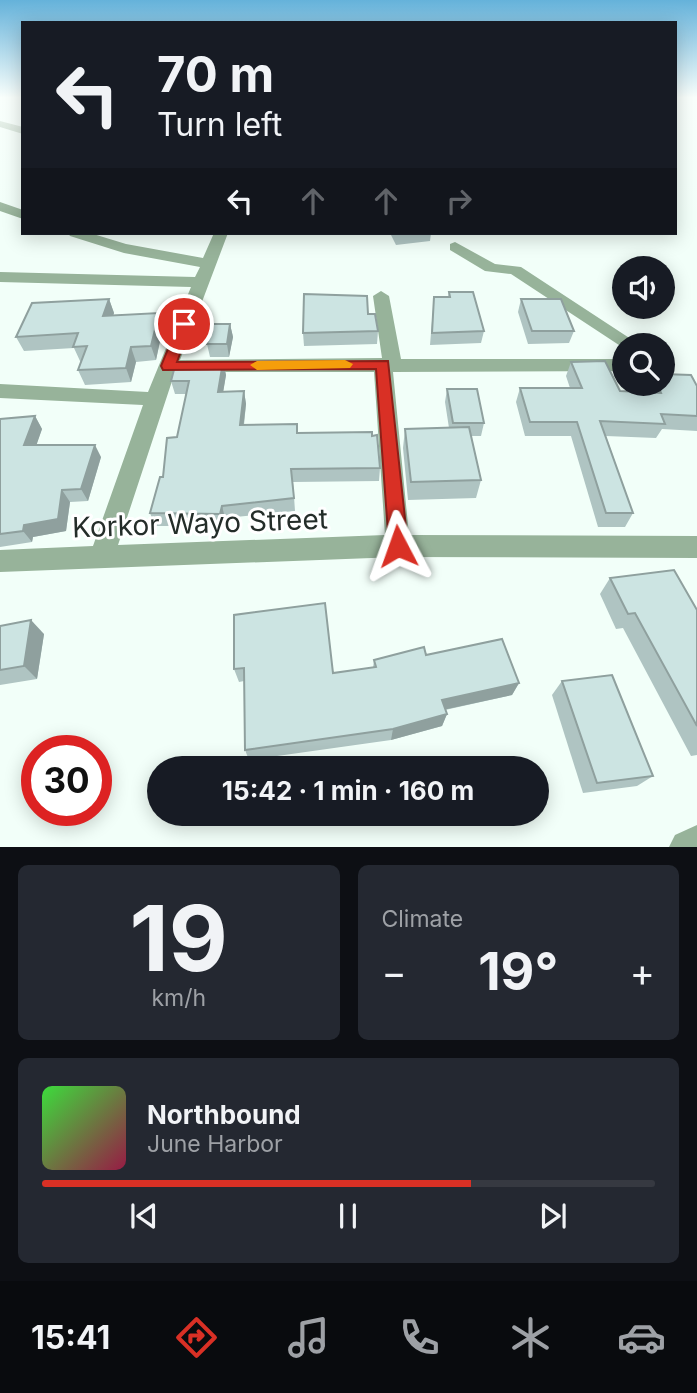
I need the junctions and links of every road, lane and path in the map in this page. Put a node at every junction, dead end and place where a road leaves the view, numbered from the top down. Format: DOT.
graph roads {
  1 [pos="0,206"];
  2 [pos="21,214"];
  3 [pos="82,235"];
  4 [pos="220,235"];
  5 [pos="455,247"];
  6 [pos="205,273"];
  7 [pos="0,277"];
  8 [pos="381,296"];
  9 [pos="612,333"];
  10 [pos="387,364"];
  11 [pos="612,365"];
  12 [pos="168,366"];
  13 [pos="0,391"];
  14 [pos="155,399"];
  15 [pos="398,546"];
  16 [pos="697,547"];
  17 [pos="101,559"];
  18 [pos="0,561"];
  19 [pos="697,844"];
  20 [pos="687,847"];
  1 -- 2 [label="street"];
  3 -- 6 [label="street"];
  4 -- 6 [label="street"];
  5 -- 9 [label="street"];
  6 -- 7 [label="street"];
  6 -- 12 [label="street"];
  8 -- 10 [label="street"];
  10 -- 11 [label="street"];
  10 -- 12 [label="street"];
  10 -- 15 [label="street"];
  12 -- 14 [label="street"];
  13 -- 14 [label="street"];
  14 -- 17 [label="street"];
  15 -- 16 [label="street, Korkor Wayo Street"];
  15 -- 17 [label="street, Korkor Wayo Street"];
  17 -- 18 [label="street, Korkor Wayo Street"];
  19 -- 20 [label="street"];
}
